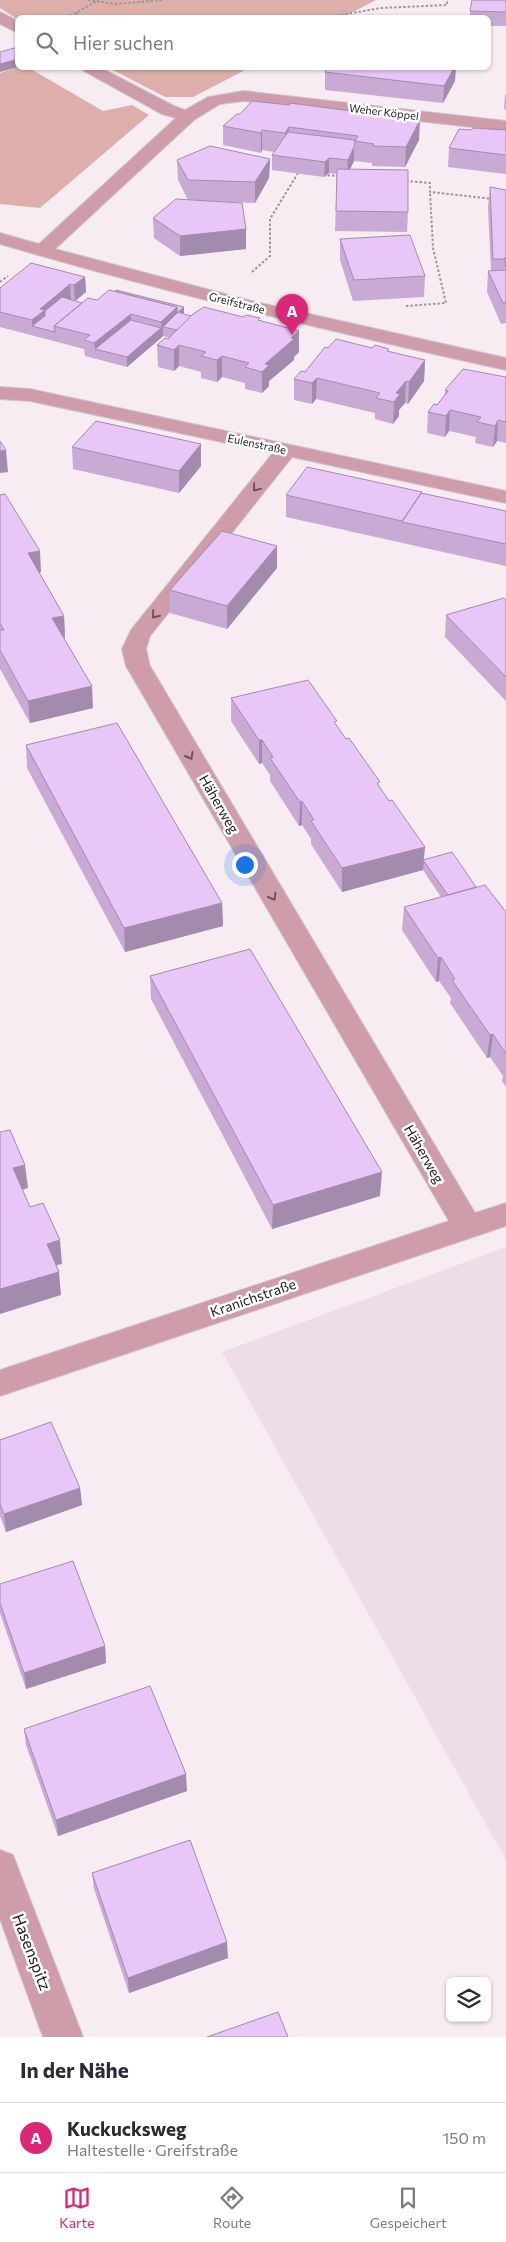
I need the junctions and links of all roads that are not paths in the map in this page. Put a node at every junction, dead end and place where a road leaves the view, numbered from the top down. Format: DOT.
graph roads {
  1 [pos="0,17"];
  2 [pos="15,26"];
  3 [pos="94,70"];
  4 [pos="188,116"];
  5 [pos="506,126"];
  6 [pos="0,238"];
  7 [pos="42,251"];
  8 [pos="506,364"];
  9 [pos="4,392"];
  10 [pos="287,450"];
  11 [pos="506,497"];
  12 [pos="506,1214"];
  13 [pos="467,1226"];
  14 [pos="0,1382"];
  15 [pos="0,1868"];
  16 [pos="63,2037"];
  1 -- 2 [label="street"];
  3 -- 4 [label="street"];
  4 -- 5 [label="street, Weher Köppel"];
  4 -- 7 [label="street, Weher Köppel"];
  6 -- 7 [label="street, Greifstraße"];
  7 -- 8 [label="street, Greifstraße"];
  9 -- 10 [label="street, Eulenstraße"];
  10 -- 11 [label="street, Eulenstraße"];
  10 -- 13 [label="street, Häherweg, one-way"];
  12 -- 13 [label="street, Kranichstraße"];
  13 -- 14 [label="street, Kranichstraße"];
  15 -- 16 [label="street, Hasenspitz"];
}
